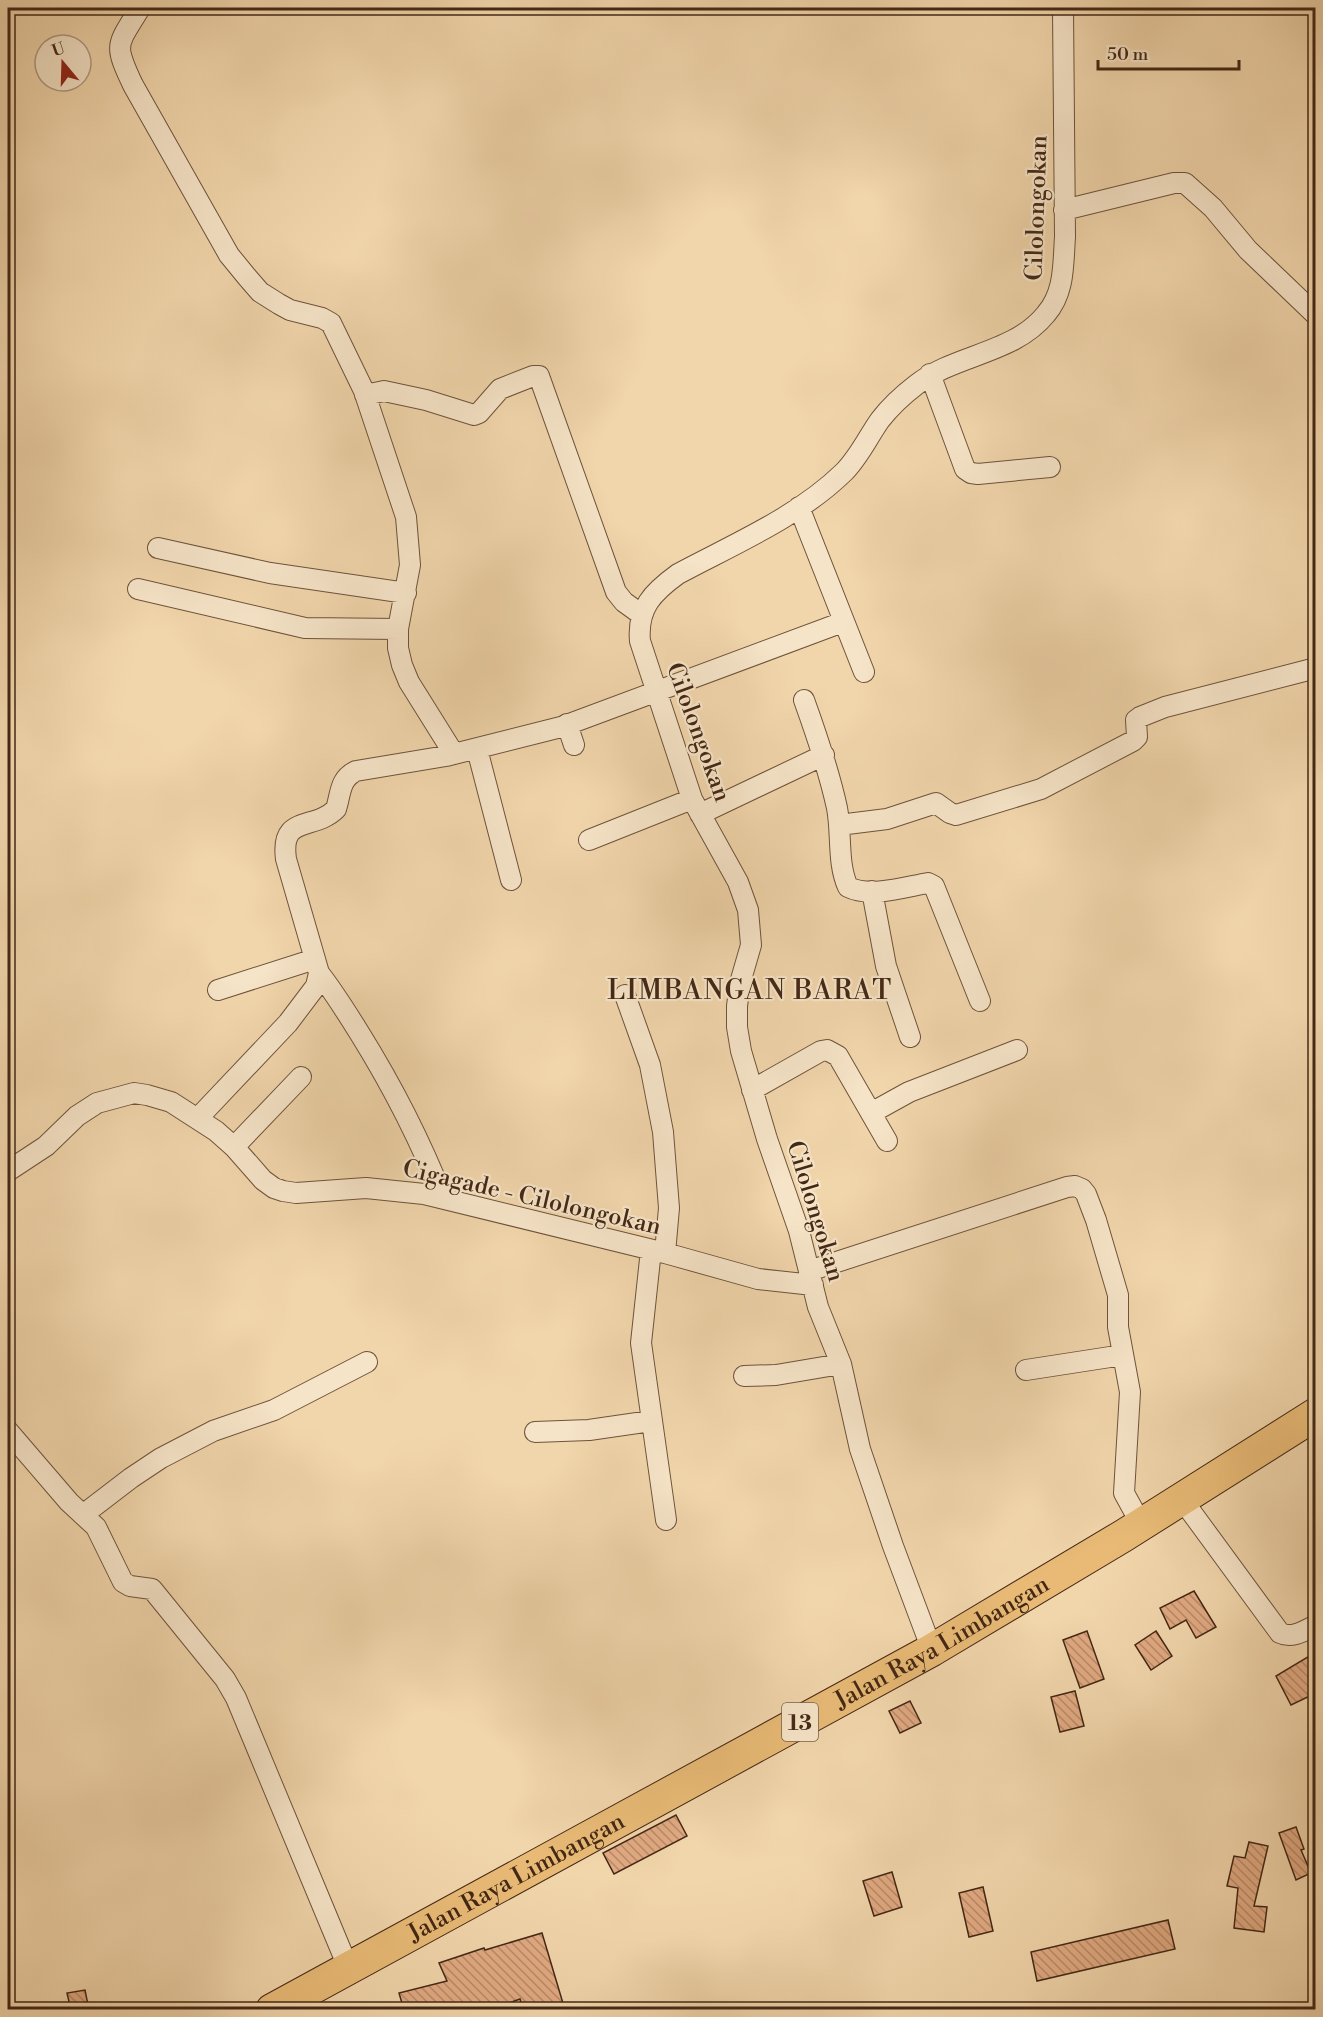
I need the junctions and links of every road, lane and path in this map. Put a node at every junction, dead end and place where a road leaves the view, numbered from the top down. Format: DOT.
graph roads {
  1 [pos="140,8"];
  2 [pos="1062,8"];
  3 [pos="1064,210"];
  4 [pos="1316,315"];
  5 [pos="930,374"];
  6 [pos="364,393"];
  7 [pos="1050,467"];
  8 [pos="798,507"];
  9 [pos="158,548"];
  10 [pos="138,589"];
  11 [pos="406,593"];
  12 [pos="642,615"];
  13 [pos="843,622"];
  14 [pos="398,629"];
  15 [pos="1316,668"];
  16 [pos="864,672"];
  17 [pos="657,692"];
  18 [pos="804,700"];
  19 [pos="567,724"];
  20 [pos="574,745"];
  21 [pos="477,749"];
  22 [pos="454,754"];
  23 [pos="824,755"];
  24 [pos="696,807"];
  25 [pos="839,825"];
  26 [pos="589,840"];
  27 [pos="511,880"];
  28 [pos="872,891"];
  29 [pos="317,966"];
  30 [pos="218,990"];
  31 [pos="625,994"];
  32 [pos="980,1001"];
  33 [pos="910,1037"];
  34 [pos="1017,1050"];
  35 [pos="301,1077"];
  36 [pos="752,1090"];
  37 [pos="870,1113"];
  38 [pos="198,1118"];
  39 [pos="887,1141"];
  40 [pos="234,1147"];
  41 [pos="8,1171"];
  42 [pos="443,1198"];
  43 [pos="658,1252"];
  44 [pos="811,1278"];
  45 [pos="1123,1355"];
  46 [pos="367,1362"];
  47 [pos="841,1364"];
  48 [pos="1026,1370"];
  49 [pos="744,1377"];
  50 [pos="1316,1414"];
  51 [pos="651,1421"];
  52 [pos="8,1431"];
  53 [pos="535,1432"];
  54 [pos="1181,1498"];
  55 [pos="84,1514"];
  56 [pos="666,1520"];
  57 [pos="1141,1524"];
  58 [pos="1316,1625"];
  59 [pos="932,1650"];
  60 [pos="348,1967"];
  61 [pos="272,2010"];
  1 -- 6 [label="street"];
  2 -- 3 [label="street, Cilolongokan"];
  3 -- 4 [label="street"];
  3 -- 5 [label="street, Cilolongokan"];
  5 -- 7 [label="street"];
  5 -- 8 [label="street, Cilolongokan"];
  6 -- 11 [label="street"];
  6 -- 12 [label="street"];
  8 -- 12 [label="street, Cilolongokan"];
  8 -- 13 [label="street"];
  9 -- 11 [label="street"];
  10 -- 14 [label="street"];
  11 -- 14 [label="street"];
  12 -- 17 [label="street, Cilolongokan"];
  13 -- 16 [label="street"];
  13 -- 17 [label="street"];
  14 -- 22 [label="street"];
  15 -- 25 [label="street"];
  17 -- 19 [label="street"];
  17 -- 24 [label="street, Cilolongokan"];
  18 -- 23 [label="street"];
  19 -- 20 [label="street"];
  19 -- 21 [label="street"];
  21 -- 22 [label="street"];
  21 -- 27 [label="street"];
  22 -- 29 [label="street"];
  23 -- 24 [label="street"];
  23 -- 25 [label="street"];
  24 -- 26 [label="street"];
  24 -- 36 [label="street, Cilolongokan"];
  25 -- 28 [label="street"];
  28 -- 32 [label="street"];
  28 -- 33 [label="street"];
  29 -- 30 [label="street"];
  29 -- 38 [label="street"];
  29 -- 42 [label="street"];
  31 -- 43 [label="street"];
  34 -- 37 [label="street"];
  35 -- 40 [label="street"];
  36 -- 37 [label="street"];
  36 -- 44 [label="street, Cilolongokan"];
  37 -- 39 [label="street"];
  38 -- 40 [label="street, Cigagade - Cilolongokan"];
  38 -- 41 [label="street, Cigagade - Cilolongokan"];
  40 -- 42 [label="street, Cigagade - Cilolongokan"];
  42 -- 43 [label="street, Cigagade - Cilolongokan"];
  43 -- 44 [label="street, Cigagade - Cilolongokan"];
  43 -- 51 [label="street"];
  44 -- 45 [label="street"];
  44 -- 47 [label="street, Cilolongokan"];
  45 -- 48 [label="street"];
  45 -- 57 [label="street"];
  46 -- 55 [label="street"];
  47 -- 49 [label="street"];
  47 -- 59 [label="street, Cilolongokan"];
  50 -- 54 [label="highway, Jalan Raya Limbangan / 13"];
  51 -- 53 [label="street"];
  51 -- 56 [label="street"];
  52 -- 55 [label="street"];
  54 -- 57 [label="highway, Jalan Raya Limbangan / 13"];
  54 -- 58 [label="street"];
  55 -- 60 [label="street"];
  57 -- 59 [label="highway, Jalan Raya Limbangan / 13"];
  59 -- 60 [label="highway, Jalan Raya Limbangan / 13"];
  60 -- 61 [label="highway, Jalan Raya Limbangan / 13"];
}
